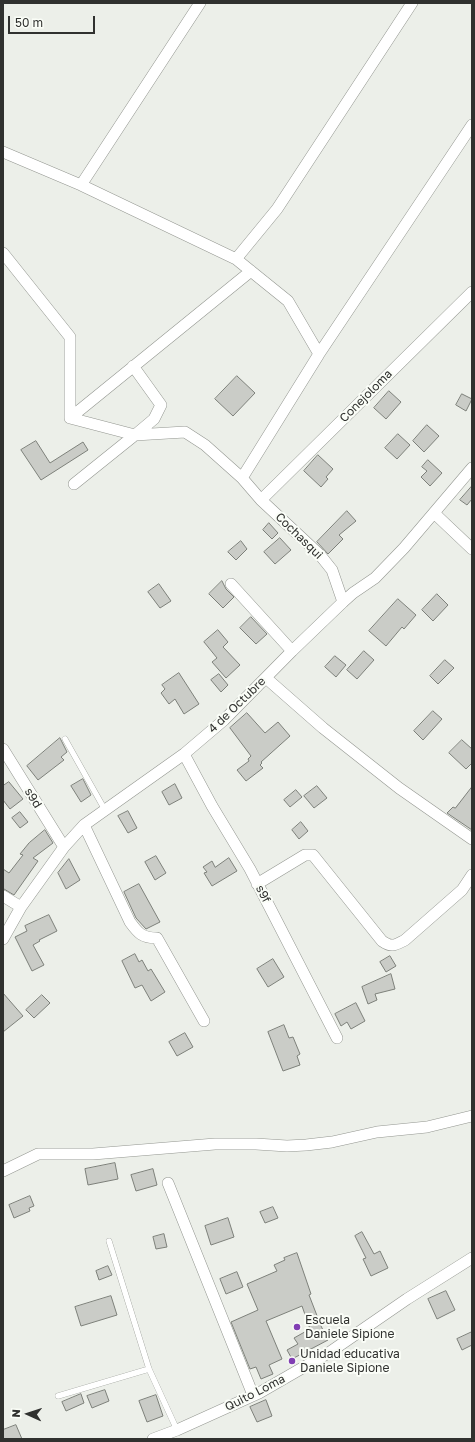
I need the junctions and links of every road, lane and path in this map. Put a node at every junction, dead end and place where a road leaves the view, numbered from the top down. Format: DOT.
graph roads {
  1 [pos="200,3"];
  2 [pos="412,3"];
  3 [pos="472,125"];
  4 [pos="3,152"];
  5 [pos="81,185"];
  6 [pos="3,253"];
  7 [pos="236,259"];
  8 [pos="251,271"];
  9 [pos="472,292"];
  10 [pos="319,354"];
  11 [pos="133,366"];
  12 [pos="70,418"];
  13 [pos="135,435"];
  14 [pos="472,468"];
  15 [pos="242,478"];
  16 [pos="74,484"];
  17 [pos="261,500"];
  18 [pos="434,513"];
  19 [pos="472,549"];
  20 [pos="231,584"];
  21 [pos="343,602"];
  22 [pos="292,651"];
  23 [pos="266,678"];
  24 [pos="65,739"];
  25 [pos="3,749"];
  26 [pos="184,754"];
  27 [pos="105,810"];
  28 [pos="84,825"];
  29 [pos="472,839"];
  30 [pos="64,847"];
  31 [pos="472,875"];
  32 [pos="258,884"];
  33 [pos="3,896"];
  34 [pos="21,907"];
  35 [pos="3,939"];
  36 [pos="204,1021"];
  37 [pos="337,1038"];
  38 [pos="472,1116"];
  39 [pos="3,1171"];
  40 [pos="168,1183"];
  41 [pos="109,1241"];
  42 [pos="472,1258"];
  43 [pos="149,1369"];
  44 [pos="253,1395"];
  45 [pos="58,1396"];
  46 [pos="177,1430"];
  47 [pos="153,1439"];
  1 -- 5 [label="street"];
  2 -- 7 [label="street"];
  3 -- 10 [label="street"];
  4 -- 5 [label="street"];
  5 -- 7 [label="street"];
  6 -- 12 [label="street"];
  7 -- 8 [label="street"];
  8 -- 10 [label="street"];
  8 -- 11 [label="street"];
  9 -- 17 [label="street, Conejoloma"];
  10 -- 15 [label="street"];
  11 -- 12 [label="street"];
  11 -- 13 [label="street"];
  12 -- 13 [label="street, Cochasqui"];
  13 -- 15 [label="street, Cochasqui"];
  13 -- 16 [label="street"];
  14 -- 18 [label="street, 4 de Octubre"];
  15 -- 17 [label="street, Cochasqui"];
  17 -- 21 [label="street, Cochasqui"];
  18 -- 19 [label="street"];
  18 -- 21 [label="street, 4 de Octubre"];
  20 -- 22 [label="street"];
  21 -- 22 [label="street, 4 de Octubre"];
  22 -- 23 [label="street, 4 de Octubre"];
  23 -- 26 [label="street, 4 de Octubre"];
  23 -- 29 [label="street"];
  24 -- 27 [label="lane"];
  25 -- 30 [label="street, s9d"];
  26 -- 27 [label="street, 4 de Octubre"];
  26 -- 32 [label="street, s9f"];
  27 -- 28 [label="street, 4 de Octubre"];
  28 -- 30 [label="street, 4 de Octubre"];
  28 -- 36 [label="street"];
  30 -- 34 [label="street, 4 de Octubre"];
  31 -- 32 [label="street"];
  32 -- 37 [label="street, s9f"];
  33 -- 34 [label="street"];
  34 -- 35 [label="street, 4 de Octubre"];
  38 -- 39 [label="street"];
  40 -- 44 [label="street"];
  41 -- 43 [label="lane"];
  42 -- 44 [label="street, Quito Loma"];
  43 -- 45 [label="lane"];
  43 -- 46 [label="lane"];
  44 -- 46 [label="street, Quito Loma"];
  46 -- 47 [label="street, Quito Loma"];
}
